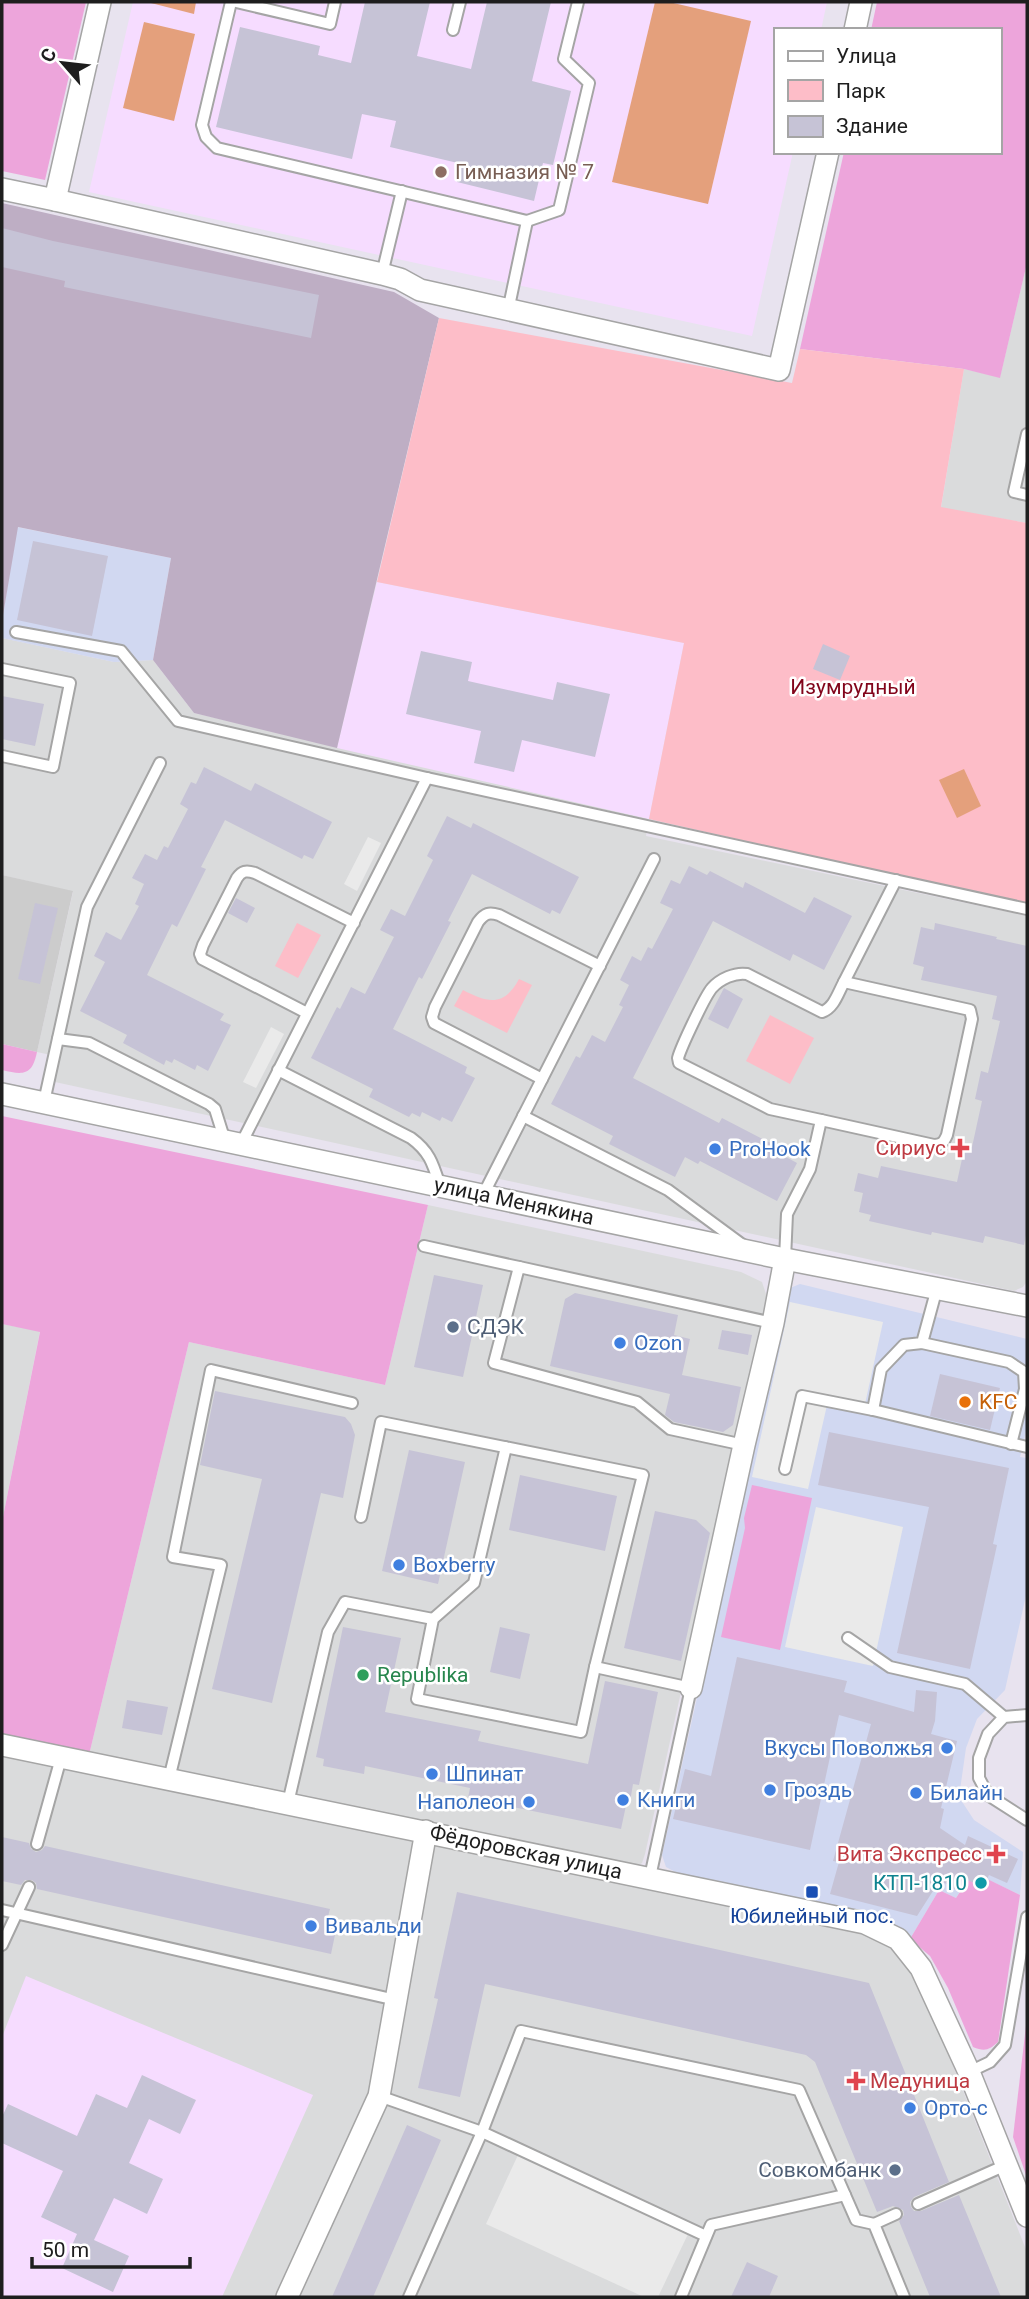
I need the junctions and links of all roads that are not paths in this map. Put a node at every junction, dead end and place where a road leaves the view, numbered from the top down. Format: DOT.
graph roads {
  1 [pos="100,2"];
  2 [pos="234,2"];
  3 [pos="335,2"];
  4 [pos="460,2"];
  5 [pos="578,2"];
  6 [pos="861,2"];
  7 [pos="855,28"];
  8 [pos="453,30"];
  9 [pos="828,154"];
  10 [pos="2,189"];
  11 [pos="402,191"];
  12 [pos="55,200"];
  13 [pos="527,221"];
  14 [pos="382,274"];
  15 [pos="508,311"];
  16 [pos="1027,434"];
  17 [pos="1027,495"];
  18 [pos="16,632"];
  19 [pos="2,669"];
  20 [pos="2,756"];
  21 [pos="160,763"];
  22 [pos="427,778"];
  23 [pos="654,859"];
  24 [pos="895,880"];
  25 [pos="1027,909"];
  26 [pos="354,923"];
  27 [pos="600,966"];
  28 [pos="844,982"];
  29 [pos="307,1013"];
  30 [pos="58,1039"];
  31 [pos="278,1070"];
  32 [pos="542,1079"];
  33 [pos="2,1094"];
  34 [pos="44,1102"];
  35 [pos="523,1116"];
  36 [pos="821,1120"];
  37 [pos="233,1142"];
  38 [pos="440,1186"];
  39 [pos="483,1195"];
  40 [pos="424,1246"];
  41 [pos="752,1252"];
  42 [pos="785,1259"];
  43 [pos="519,1266"];
  44 [pos="937,1288"];
  45 [pos="1027,1306"];
  46 [pos="773,1323"];
  47 [pos="922,1343"];
  48 [pos="1026,1366"];
  49 [pos="352,1403"];
  50 [pos="873,1410"];
  51 [pos="1011,1444"];
  52 [pos="744,1445"];
  53 [pos="506,1447"];
  54 [pos="1027,1447"];
  55 [pos="785,1469"];
  56 [pos="361,1517"];
  57 [pos="433,1619"];
  58 [pos="848,1637"];
  59 [pos="595,1667"];
  60 [pos="691,1688"];
  61 [pos="1027,1714"];
  62 [pos="1004,1717"];
  63 [pos="2,1745"];
  64 [pos="61,1758"];
  65 [pos="169,1779"];
  66 [pos="288,1803"];
  67 [pos="1027,1821"];
  68 [pos="426,1831"];
  69 [pos="37,1844"];
  70 [pos="650,1877"];
  71 [pos="29,1887"];
  72 [pos="2,1910"];
  73 [pos="18,1913"];
  74 [pos="1027,1917"];
  75 [pos="2,1945"];
  76 [pos="396,2000"];
  77 [pos="969,2072"];
  78 [pos="379,2096"];
  79 [pos="482,2132"];
  80 [pos="1006,2165"];
  81 [pos="845,2195"];
  82 [pos="918,2204"];
  83 [pos="896,2214"];
  84 [pos="1027,2216"];
  85 [pos="874,2224"];
  86 [pos="706,2236"];
  87 [pos="287,2297"];
  88 [pos="410,2297"];
  89 [pos="681,2297"];
  90 [pos="904,2297"];
  1 -- 12 [label="street"];
  2 -- 3 [label="lane"];
  2 -- 11 [label="lane"];
  4 -- 8 [label="lane"];
  5 -- 13 [label="lane"];
  6 -- 7 [label="street"];
  9 -- 15 [label="street"];
  10 -- 12 [label="street"];
  11 -- 13 [label="lane"];
  11 -- 14 [label="lane"];
  12 -- 14 [label="street"];
  13 -- 15 [label="lane"];
  14 -- 15 [label="street"];
  16 -- 17 [label="lane"];
  18 -- 22 [label="lane"];
  19 -- 20 [label="lane"];
  21 -- 30 [label="lane"];
  22 -- 24 [label="lane"];
  22 -- 26 [label="lane"];
  23 -- 27 [label="lane"];
  24 -- 25 [label="lane"];
  24 -- 28 [label="lane"];
  26 -- 29 [label="lane"];
  26 -- 29 [label="lane"];
  27 -- 32 [label="lane"];
  27 -- 32 [label="lane"];
  28 -- 36 [label="lane"];
  28 -- 36 [label="lane"];
  29 -- 31 [label="lane"];
  30 -- 34 [label="lane"];
  30 -- 37 [label="lane"];
  31 -- 37 [label="lane"];
  31 -- 38 [label="lane"];
  32 -- 35 [label="lane"];
  33 -- 34 [label="street, улица Менякина"];
  34 -- 37 [label="street, улица Менякина"];
  35 -- 39 [label="lane"];
  35 -- 41 [label="lane"];
  36 -- 42 [label="lane"];
  37 -- 38 [label="street, улица Менякина"];
  38 -- 39 [label="street, улица Менякина"];
  39 -- 41 [label="street, улица Менякина"];
  40 -- 43 [label="lane"];
  41 -- 42 [label="street, улица Менякина"];
  42 -- 44 [label="street, улица Менякина"];
  42 -- 46 [label="street"];
  43 -- 46 [label="lane"];
  43 -- 52 [label="lane"];
  44 -- 45 [label="street, улица Менякина"];
  44 -- 47 [label="lane"];
  46 -- 52 [label="street"];
  47 -- 48 [label="lane"];
  47 -- 50 [label="lane"];
  48 -- 51 [label="lane"];
  49 -- 65 [label="lane"];
  50 -- 51 [label="lane"];
  50 -- 55 [label="lane"];
  51 -- 54 [label="lane"];
  52 -- 60 [label="street"];
  53 -- 56 [label="lane"];
  53 -- 57 [label="lane"];
  53 -- 59 [label="lane"];
  57 -- 59 [label="lane"];
  57 -- 66 [label="lane"];
  58 -- 62 [label="lane"];
  59 -- 60 [label="lane"];
  60 -- 70 [label="lane"];
  61 -- 62 [label="lane"];
  62 -- 67 [label="lane"];
  63 -- 64 [label="street, Фёдоровская улица"];
  64 -- 65 [label="street, Фёдоровская улица"];
  64 -- 69 [label="lane"];
  65 -- 66 [label="street, Фёдоровская улица"];
  66 -- 68 [label="street, Фёдоровская улица"];
  68 -- 70 [label="street, Фёдоровская улица"];
  68 -- 76 [label="street"];
  70 -- 77 [label="street, Фёдоровская улица"];
  71 -- 73 [label="lane"];
  72 -- 73 [label="lane"];
  73 -- 75 [label="lane"];
  73 -- 76 [label="lane"];
  74 -- 77 [label="lane"];
  76 -- 78 [label="street"];
  77 -- 80 [label="street, Фёдоровская улица"];
  78 -- 79 [label="lane"];
  78 -- 87 [label="street"];
  79 -- 81 [label="lane"];
  79 -- 86 [label="lane"];
  79 -- 88 [label="lane"];
  80 -- 82 [label="lane"];
  80 -- 84 [label="street, Фёдоровская улица"];
  81 -- 85 [label="lane"];
  81 -- 86 [label="lane"];
  83 -- 85 [label="lane"];
  85 -- 90 [label="lane"];
  86 -- 89 [label="lane"];
}
